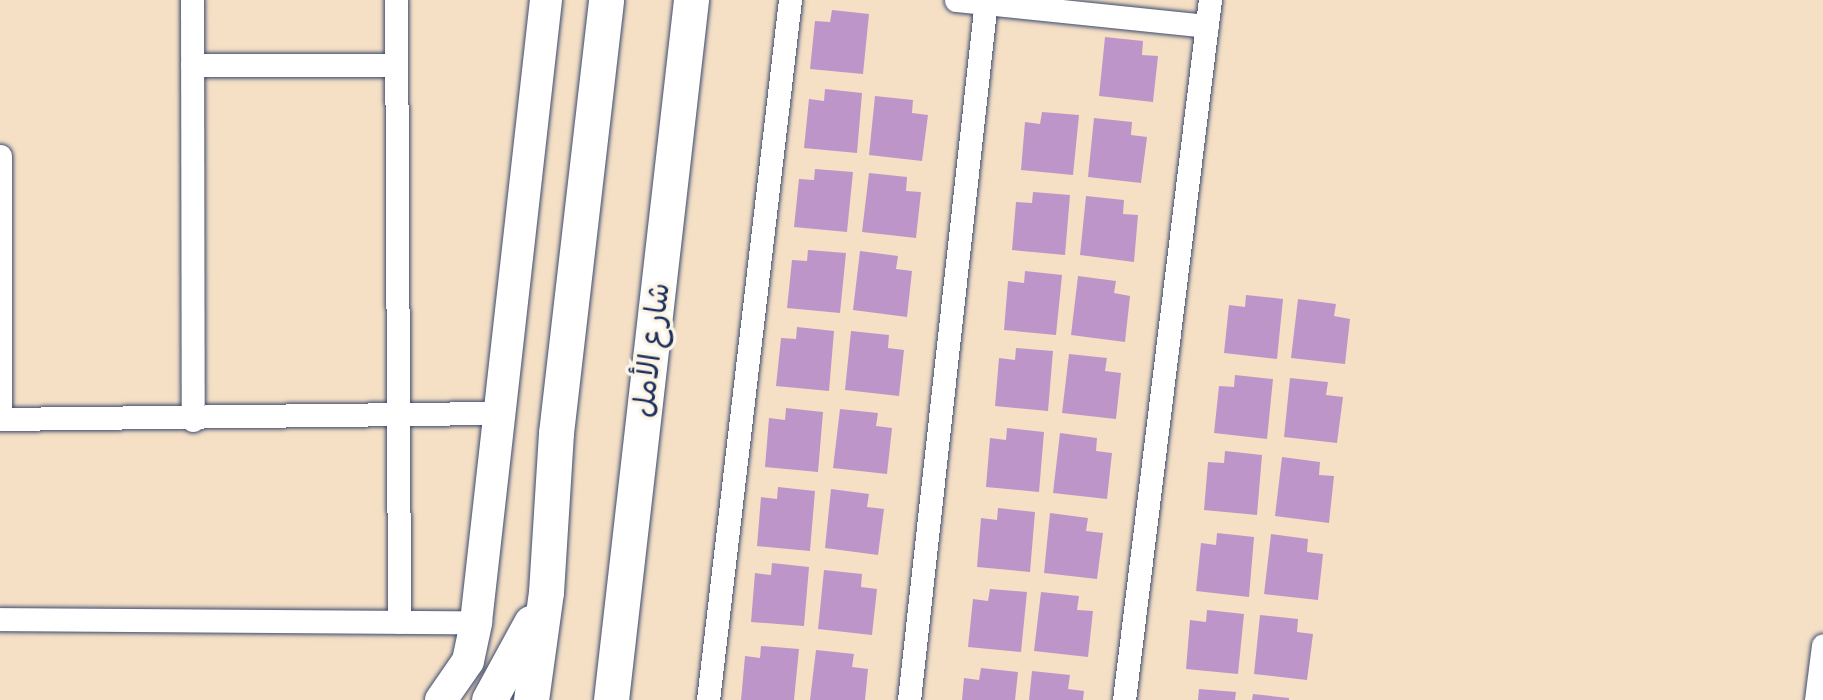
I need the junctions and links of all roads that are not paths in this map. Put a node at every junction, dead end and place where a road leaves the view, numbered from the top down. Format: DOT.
graph roads {
  1 [pos="192,0"];
  2 [pos="396,0"];
  3 [pos="546,0"];
  4 [pos="606,0"];
  5 [pos="691,0"];
  6 [pos="790,0"];
  7 [pos="956,0"];
  8 [pos="1210,0"];
  9 [pos="986,1"];
  10 [pos="1207,26"];
  11 [pos="192,65"];
  12 [pos="396,65"];
  13 [pos="0,156"];
  14 [pos="499,413"];
  15 [pos="398,414"];
  16 [pos="0,419"];
  17 [pos="193,420"];
  18 [pos="546,592"];
  19 [pos="0,619"];
  20 [pos="399,621"];
  21 [pos="476,622"];
  22 [pos="1823,651"];
  23 [pos="441,700"];
  24 [pos="489,700"];
  25 [pos="531,700"];
  26 [pos="611,700"];
  27 [pos="708,700"];
  28 [pos="909,700"];
  29 [pos="1124,700"];
  30 [pos="1816,700"];
  1 -- 11 [label="street"];
  2 -- 12 [label="street"];
  3 -- 14 [label="street"];
  4 -- 18 [label="main road"];
  5 -- 26 [label="main road, شارع الأمل"];
  6 -- 27 [label="street"];
  7 -- 9 [label="street"];
  8 -- 10 [label="street"];
  9 -- 10 [label="street"];
  9 -- 28 [label="street"];
  10 -- 29 [label="street"];
  11 -- 12 [label="street"];
  11 -- 17 [label="street"];
  12 -- 15 [label="street"];
  13 -- 16 [label="street"];
  14 -- 15 [label="street"];
  14 -- 21 [label="street"];
  15 -- 17 [label="street"];
  15 -- 20 [label="street"];
  16 -- 17 [label="street"];
  18 -- 24 [label="main road"];
  18 -- 25 [label="main road"];
  19 -- 20 [label="street"];
  20 -- 21 [label="street"];
  21 -- 23 [label="street"];
  22 -- 30 [label="street"];
}
